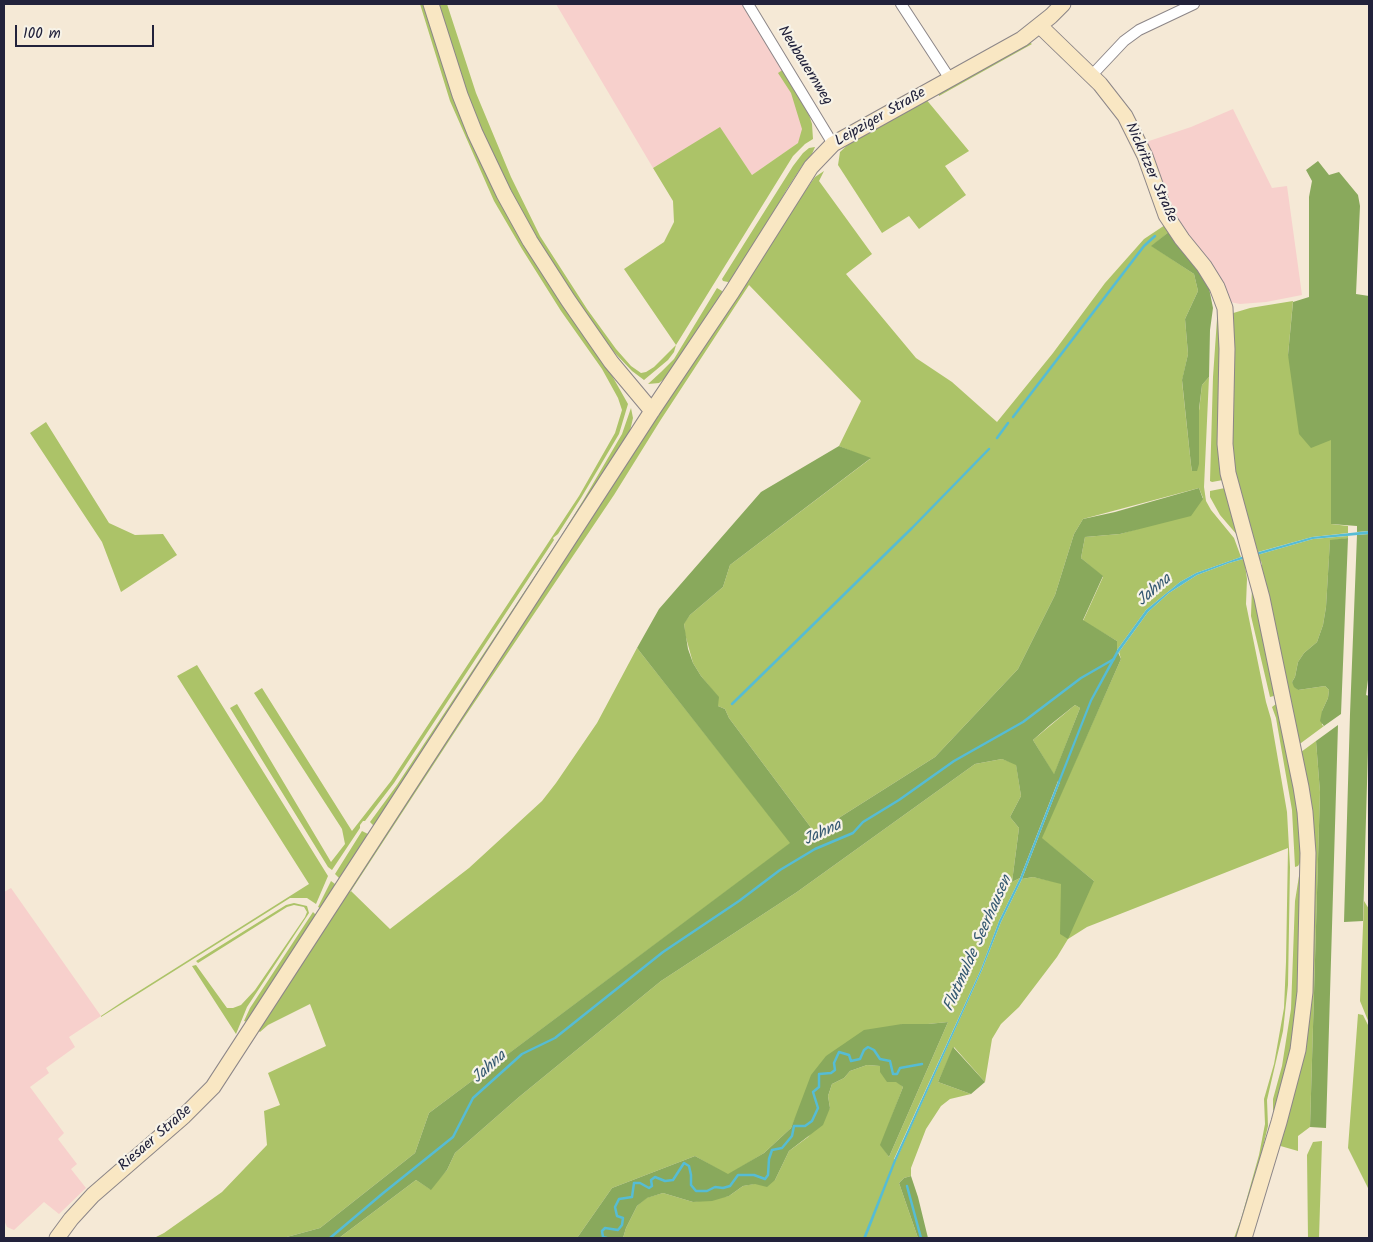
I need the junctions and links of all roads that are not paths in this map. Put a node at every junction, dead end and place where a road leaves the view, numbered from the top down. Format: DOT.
graph roads {
  1 [pos="431,4"];
  2 [pos="748,4"];
  3 [pos="901,4"];
  4 [pos="1063,4"];
  5 [pos="1194,4"];
  6 [pos="1040,26"];
  7 [pos="1092,75"];
  8 [pos="950,79"];
  9 [pos="833,144"];
  10 [pos="652,411"];
  11 [pos="57,1238"];
  12 [pos="1244,1238"];
  1 -- 10 [label="street"];
  2 -- 9 [label="street, Neubauernweg"];
  3 -- 8 [label="street"];
  4 -- 6 [label="street, Leipziger Straße"];
  5 -- 7 [label="street"];
  6 -- 7 [label="street, Nickritzer Straße"];
  6 -- 8 [label="street, Leipziger Straße"];
  7 -- 12 [label="street, Nickritzer Straße"];
  8 -- 9 [label="street, Leipziger Straße"];
  9 -- 10 [label="street, Leipziger Straße"];
  10 -- 11 [label="street, Riesaer Straße"];
}
